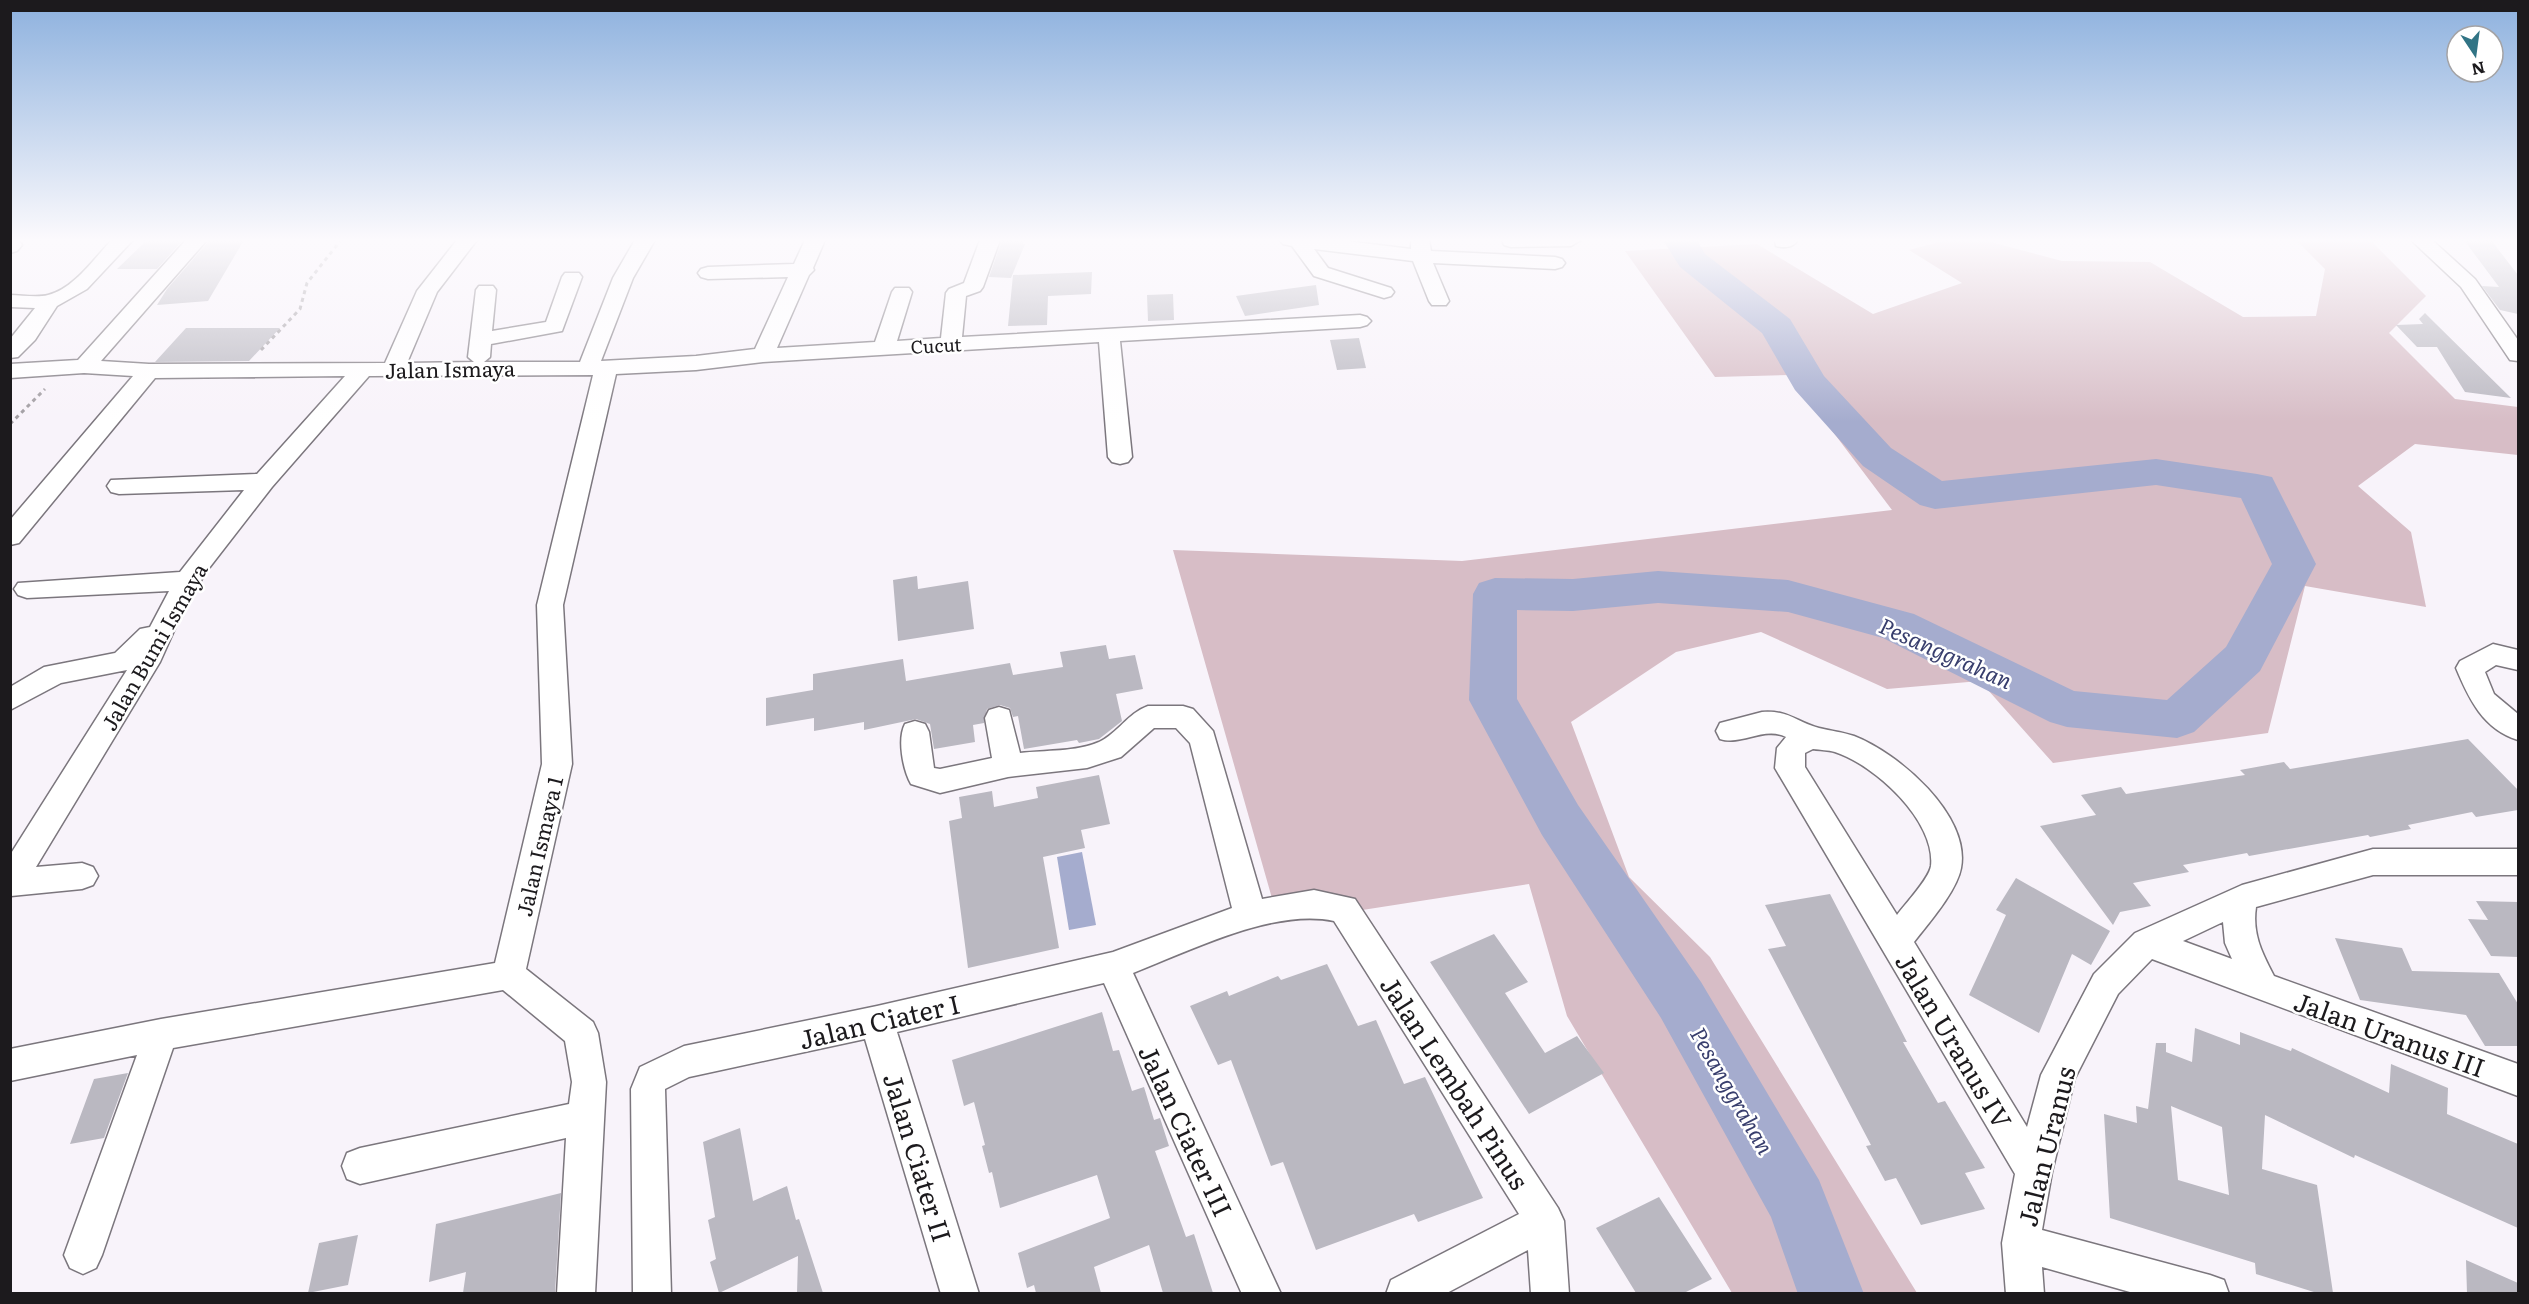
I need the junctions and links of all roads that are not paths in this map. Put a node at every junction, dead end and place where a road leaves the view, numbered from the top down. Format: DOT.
graph roads {
  1 [pos="10,301"];
  2 [pos="53,301"];
  3 [pos="143,301"];
  4 [pos="423,301"];
  5 [pos="484,301"];
  6 [pos="564,301"];
  7 [pos="616,301"];
  8 [pos="789,301"];
  9 [pos="899,301"];
  10 [pos="955,301"];
  11 [pos="2480,301"];
  12 [pos="49,302"];
  13 [pos="1360,321"];
  14 [pos="1108,335"];
  15 [pos="481,339"];
  16 [pos="951,344"];
  17 [pos="884,348"];
  18 [pos="10,352"];
  19 [pos="763,355"];
  20 [pos="2518,355"];
  21 [pos="90,360"];
  22 [pos="477,367"];
  23 [pos="597,368"];
  24 [pos="363,369"];
  25 [pos="393,369"];
  26 [pos="10,371"];
  27 [pos="149,371"];
  28 [pos="1120,457"];
  29 [pos="264,482"];
  30 [pos="119,486"];
  31 [pos="10,537"];
  32 [pos="186,582"];
  33 [pos="27,589"];
  34 [pos="161,631"];
  35 [pos="2518,660"];
  36 [pos="10,700"];
  37 [pos="999,718"];
  38 [pos="2518,729"];
  39 [pos="1731,731"];
  40 [pos="915,732"];
  41 [pos="1809,737"];
  42 [pos="1008,766"];
  43 [pos="2518,862"];
  44 [pos="82,876"];
  45 [pos="11,883"];
  46 [pos="2242,898"];
  47 [pos="1314,903"];
  48 [pos="1250,915"];
  49 [pos="1894,939"];
  50 [pos="2146,944"];
  51 [pos="1113,966"];
  52 [pos="508,975"];
  53 [pos="2262,985"];
  54 [pos="877,1021"];
  55 [pos="161,1035"];
  56 [pos="10,1065"];
  57 [pos="2518,1080"];
  58 [pos="585,1117"];
  59 [pos="360,1166"];
  60 [pos="2034,1172"];
  61 [pos="1545,1221"];
  62 [pos="2021,1243"];
  63 [pos="83,1255"];
  64 [pos="576,1293"];
  65 [pos="652,1293"];
  66 [pos="960,1293"];
  67 [pos="1262,1293"];
  68 [pos="1405,1293"];
  69 [pos="1550,1293"];
  70 [pos="2025,1293"];
  71 [pos="2210,1293"];
  1 -- 12 [label="street"];
  2 -- 12 [label="street"];
  3 -- 21 [label="street"];
  4 -- 25 [label="street"];
  5 -- 15 [label="street"];
  6 -- 15 [label="street"];
  7 -- 23 [label="street, Jalan Ismaya 1"];
  8 -- 19 [label="street"];
  9 -- 17 [label="street"];
  10 -- 16 [label="street"];
  11 -- 20 [label="street"];
  12 -- 18 [label="street"];
  13 -- 14 [label="street, Cucut"];
  14 -- 16 [label="street, Cucut"];
  14 -- 28 [label="street"];
  15 -- 22 [label="street"];
  16 -- 17 [label="street, Cucut"];
  17 -- 19 [label="street, Cucut"];
  19 -- 23 [label="street, Jalan Ismaya"];
  21 -- 26 [label="street, Jalan Ismaya"];
  21 -- 27 [label="street, Jalan Ismaya"];
  22 -- 23 [label="street, Jalan Ismaya"];
  22 -- 25 [label="street, Jalan Ismaya"];
  23 -- 52 [label="street, Jalan Ismaya 1"];
  24 -- 25 [label="street, Jalan Ismaya"];
  24 -- 27 [label="street, Jalan Ismaya"];
  24 -- 29 [label="street, Jalan Bumi Ismaya"];
  27 -- 31 [label="street"];
  29 -- 30 [label="street"];
  29 -- 32 [label="street, Jalan Bumi Ismaya"];
  32 -- 33 [label="street"];
  32 -- 34 [label="street, Jalan Bumi Ismaya"];
  34 -- 36 [label="street"];
  34 -- 45 [label="street, Jalan Bumi Ismaya"];
  35 -- 38 [label="street"];
  37 -- 42 [label="street"];
  39 -- 41 [label="street"];
  40 -- 42 [label="street"];
  41 -- 49 [label="street, Jalan Uranus IV"];
  41 -- 49 [label="street"];
  42 -- 48 [label="street"];
  43 -- 46 [label="street, Jalan Uranus"];
  44 -- 45 [label="street"];
  46 -- 50 [label="street, Jalan Uranus"];
  46 -- 53 [label="street"];
  47 -- 48 [label="street, Jalan Ciater I"];
  47 -- 61 [label="street, Jalan Lembah Pinus"];
  48 -- 51 [label="street, Jalan Ciater I"];
  49 -- 60 [label="street, Jalan Uranus IV"];
  50 -- 53 [label="street, Jalan Uranus III"];
  50 -- 60 [label="street, Jalan Uranus"];
  51 -- 54 [label="street, Jalan Ciater I"];
  51 -- 67 [label="street, Jalan Ciater III"];
  52 -- 55 [label="street"];
  52 -- 58 [label="street"];
  53 -- 57 [label="street, Jalan Uranus III"];
  54 -- 65 [label="street, Jalan Ciater I"];
  54 -- 66 [label="street, Jalan Ciater II"];
  55 -- 56 [label="street"];
  55 -- 63 [label="street"];
  58 -- 59 [label="street"];
  58 -- 64 [label="street"];
  60 -- 62 [label="street, Jalan Uranus"];
  61 -- 68 [label="street"];
  61 -- 69 [label="street, Jalan Lembah Pinus"];
  62 -- 70 [label="street, Jalan Uranus"];
  62 -- 71 [label="street"];
}
